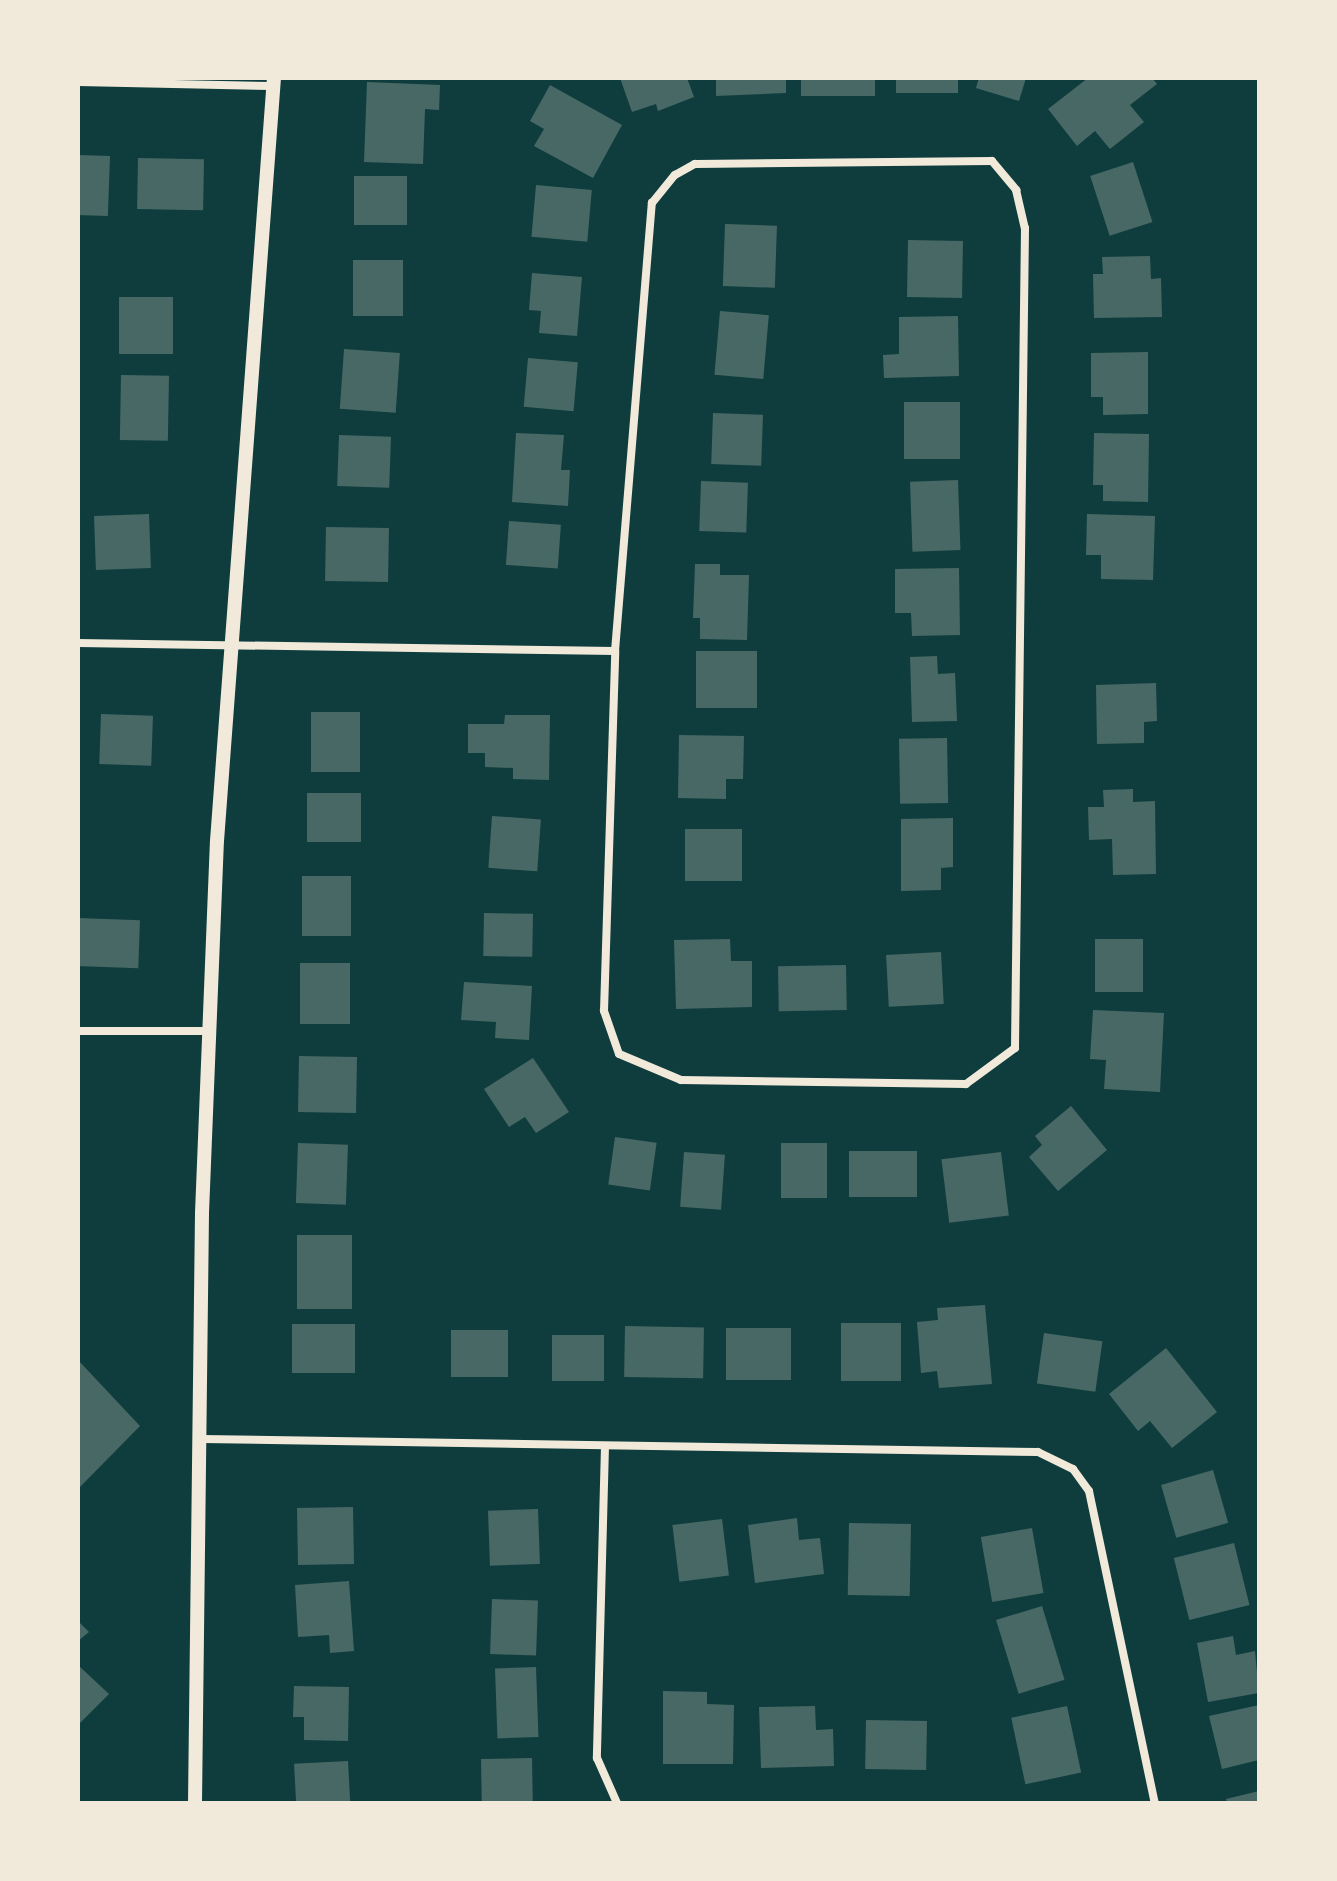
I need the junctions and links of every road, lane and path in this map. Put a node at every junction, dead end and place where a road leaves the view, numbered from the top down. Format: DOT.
graph roads {
  1 [pos="78,82"];
  2 [pos="274,82"];
  3 [pos="78,643"];
  4 [pos="230,644"];
  5 [pos="615,651"];
  6 [pos="78,1031"];
  7 [pos="210,1031"];
  8 [pos="202,1439"];
  9 [pos="605,1446"];
  10 [pos="195,1803"];
  11 [pos="617,1803"];
  12 [pos="1155,1803"];
  1 -- 2 [label="street"];
  2 -- 4 [label="street"];
  3 -- 4 [label="street"];
  4 -- 5 [label="street"];
  4 -- 7 [label="street"];
  5 -- 5 [label="street"];
  6 -- 7 [label="street"];
  7 -- 8 [label="street"];
  8 -- 9 [label="street"];
  8 -- 10 [label="street"];
  9 -- 11 [label="street"];
  9 -- 12 [label="street"];
}
